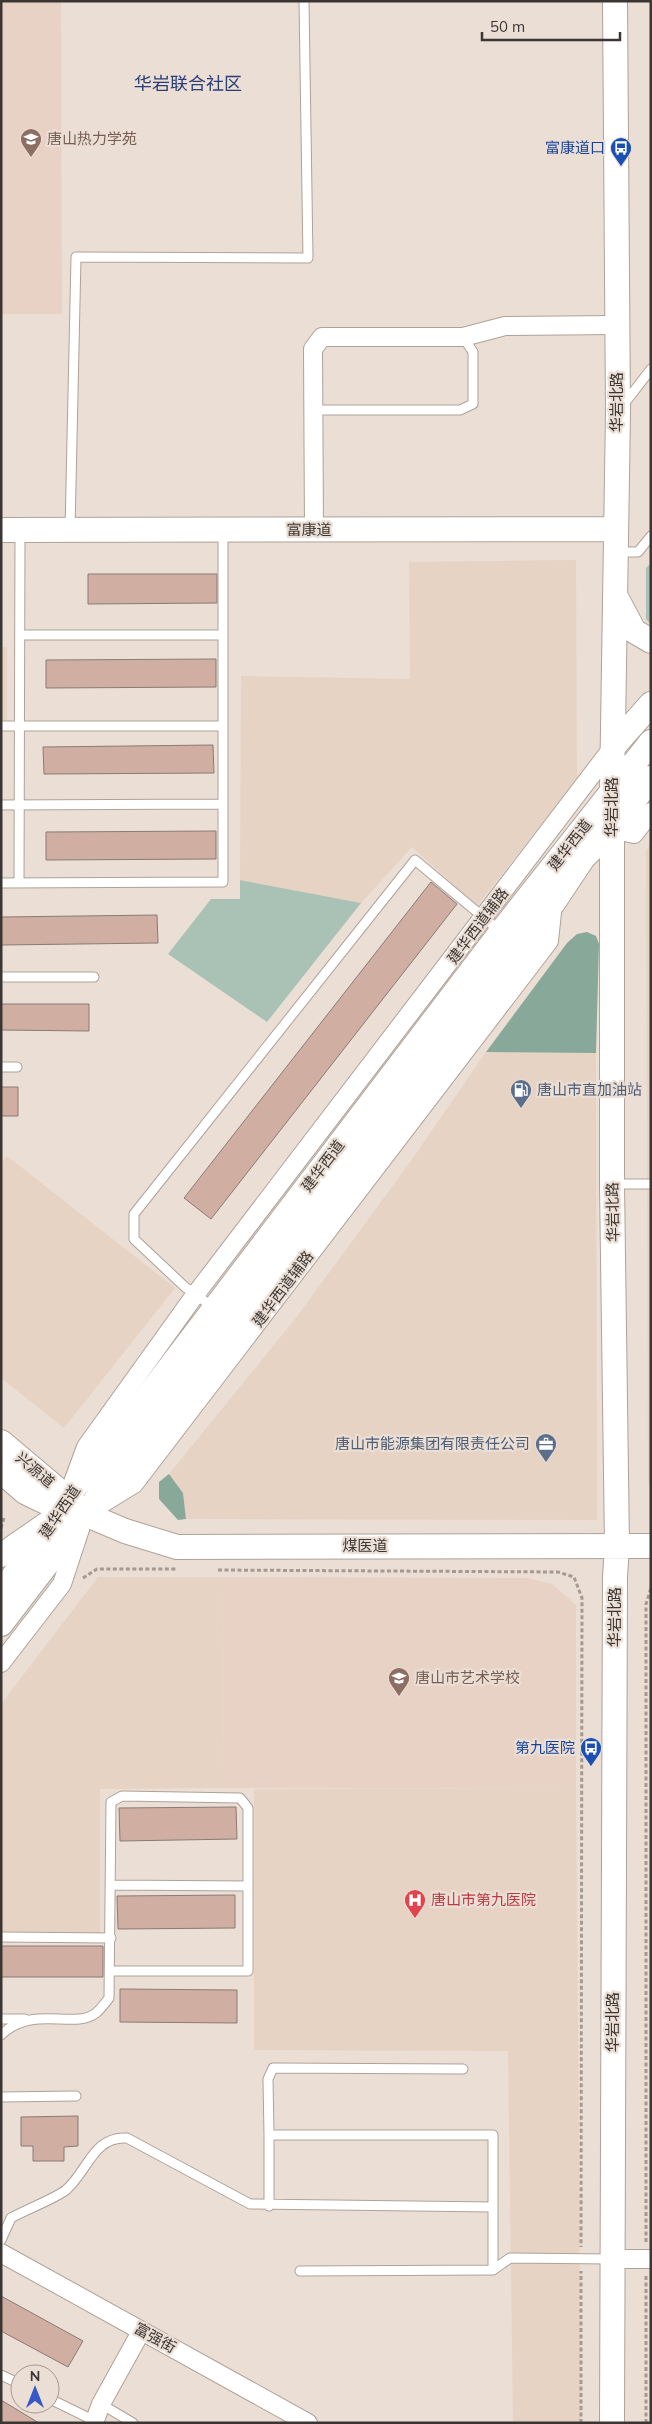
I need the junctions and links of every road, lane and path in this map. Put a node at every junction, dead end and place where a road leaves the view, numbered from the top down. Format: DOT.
graph roads {
  1 [pos="304,1"];
  2 [pos="615,1"];
  3 [pos="616,325"];
  4 [pos="462,337"];
  5 [pos="651,369"];
  6 [pos="313,410"];
  7 [pos="618,412"];
  8 [pos="11,530"];
  9 [pos="70,530"];
  10 [pos="223,530"];
  11 [pos="314,530"];
  12 [pos="651,536"];
  13 [pos="616,541"];
  14 [pos="616,597"];
  15 [pos="20,635"];
  16 [pos="223,635"];
  17 [pos="651,641"];
  18 [pos="651,704"];
  19 [pos="1,726"];
  20 [pos="20,726"];
  21 [pos="223,726"];
  22 [pos="651,742"];
  23 [pos="613,746"];
  24 [pos="651,778"];
  25 [pos="612,792"];
  26 [pos="224,804"];
  27 [pos="1,805"];
  28 [pos="19,805"];
  29 [pos="651,812"];
  30 [pos="612,829"];
  31 [pos="1,883"];
  32 [pos="19,883"];
  33 [pos="492,925"];
  34 [pos="1,977"];
  35 [pos="94,977"];
  36 [pos="1,1067"];
  37 [pos="17,1067"];
  38 [pos="612,1184"];
  39 [pos="651,1184"];
  40 [pos="195,1295"];
  41 [pos="215,1308"];
  42 [pos="1,1442"];
  43 [pos="1,1471"];
  44 [pos="65,1503"];
  45 [pos="85,1514"];
  46 [pos="4,1518"];
  47 [pos="1,1528"];
  48 [pos="617,1546"];
  49 [pos="651,1546"];
  50 [pos="1,1558"];
  51 [pos="185,1570"];
  52 [pos="214,1570"];
  53 [pos="81,1581"];
  54 [pos="651,1588"];
  55 [pos="1,1593"];
  56 [pos="1,1624"];
  57 [pos="1,1663"];
  58 [pos="111,1884"];
  59 [pos="248,1886"];
  60 [pos="1,1938"];
  61 [pos="111,1938"];
  62 [pos="110,1971"];
  63 [pos="35,2018"];
  64 [pos="1,2019"];
  65 [pos="1,2036"];
  66 [pos="462,2069"];
  67 [pos="76,2096"];
  68 [pos="1,2097"];
  69 [pos="269,2135"];
  70 [pos="269,2206"];
  71 [pos="493,2208"];
  72 [pos="1,2240"];
  73 [pos="1,2253"];
  74 [pos="581,2259"];
  75 [pos="612,2259"];
  76 [pos="648,2259"];
  77 [pos="1,2262"];
  78 [pos="493,2270"];
  79 [pos="300,2271"];
  80 [pos="138,2337"];
  81 [pos="60,2404"];
  82 [pos="101,2404"];
  83 [pos="94,2422"];
  84 [pos="133,2423"];
  85 [pos="295,2423"];
  86 [pos="308,2423"];
  87 [pos="581,2423"];
  88 [pos="612,2423"];
  89 [pos="646,2423"];
  1 -- 9 [label="lane"];
  2 -- 3 [label="street, 华岩北路"];
  3 -- 4 [label="street"];
  3 -- 7 [label="street, 华岩北路"];
  4 -- 6 [label="street"];
  4 -- 6 [label="lane"];
  5 -- 7 [label="lane"];
  6 -- 11 [label="street"];
  7 -- 13 [label="street, 华岩北路"];
  8 -- 9 [label="street, 富康道"];
  8 -- 15 [label="lane"];
  9 -- 10 [label="street, 富康道"];
  10 -- 11 [label="street, 富康道"];
  10 -- 16 [label="lane"];
  11 -- 13 [label="street, 富康道"];
  12 -- 13 [label="lane"];
  13 -- 14 [label="street, 华岩北路"];
  14 -- 17 [label="street"];
  14 -- 23 [label="street, 华岩北路"];
  15 -- 16 [label="lane"];
  15 -- 20 [label="lane"];
  16 -- 21 [label="lane"];
  18 -- 23 [label="street"];
  19 -- 20 [label="lane"];
  20 -- 21 [label="lane"];
  20 -- 28 [label="lane"];
  21 -- 26 [label="lane"];
  22 -- 25 [label="street, 建华西道"];
  23 -- 25 [label="street, 华岩北路"];
  23 -- 33 [label="street, 建华西道辅路"];
  24 -- 30 [label="street, 建华西道"];
  25 -- 30 [label="street, 华岩北路"];
  25 -- 33 [label="street, 建华西道"];
  26 -- 28 [label="lane"];
  26 -- 32 [label="lane"];
  27 -- 28 [label="lane"];
  28 -- 32 [label="lane"];
  29 -- 30 [label="street"];
  30 -- 38 [label="street, 华岩北路"];
  30 -- 45 [label="street, 建华西道"];
  31 -- 32 [label="lane"];
  33 -- 40 [label="street, 建华西道辅路"];
  33 -- 40 [label="lane"];
  33 -- 41 [label="street, 建华西道"];
  34 -- 35 [label="lane"];
  36 -- 37 [label="lane"];
  38 -- 39 [label="lane"];
  38 -- 48 [label="street, 华岩北路"];
  40 -- 41 [label="lane"];
  40 -- 44 [label="street, 建华西道辅路"];
  41 -- 44 [label="street, 建华西道"];
  42 -- 44 [label="street, 兴源道"];
  43 -- 44 [label="street, 兴源道"];
  44 -- 45 [label="street, 兴源道"];
  44 -- 50 [label="street"];
  44 -- 55 [label="street, 建华西道"];
  45 -- 48 [label="street, 煤医道"];
  45 -- 56 [label="street, 建华西道"];
  45 -- 57 [label="street"];
  46 -- 47 [label="path"];
  48 -- 49 [label="street, 煤医道"];
  48 -- 75 [label="street, 华岩北路"];
  51 -- 53 [label="path"];
  52 -- 74 [label="path"];
  54 -- 76 [label="path"];
  58 -- 59 [label="lane"];
  58 -- 59 [label="lane"];
  58 -- 61 [label="lane"];
  59 -- 62 [label="lane"];
  60 -- 61 [label="lane"];
  61 -- 62 [label="lane"];
  62 -- 63 [label="lane"];
  63 -- 64 [label="lane"];
  63 -- 65 [label="lane"];
  66 -- 69 [label="lane"];
  67 -- 68 [label="lane"];
  69 -- 70 [label="lane"];
  69 -- 71 [label="lane"];
  70 -- 71 [label="lane"];
  70 -- 72 [label="lane"];
  71 -- 78 [label="lane"];
  73 -- 86 [label="street, 富强街"];
  74 -- 75 [label="lane"];
  74 -- 78 [label="lane"];
  74 -- 87 [label="path"];
  75 -- 76 [label="street"];
  75 -- 88 [label="street, 华岩北路"];
  76 -- 89 [label="path"];
  77 -- 80 [label="street, 富强街"];
  78 -- 79 [label="lane"];
  80 -- 82 [label="street"];
  80 -- 85 [label="street, 富强街"];
  81 -- 83 [label="lane"];
  82 -- 83 [label="street"];
  82 -- 84 [label="lane"];
}
